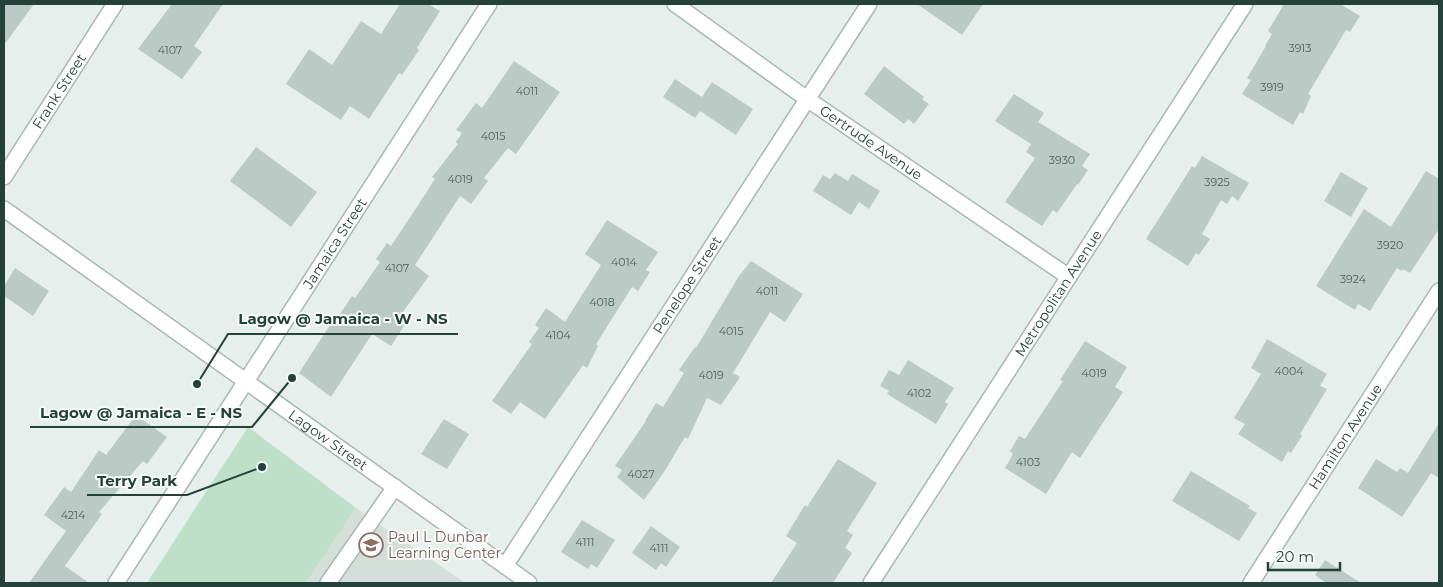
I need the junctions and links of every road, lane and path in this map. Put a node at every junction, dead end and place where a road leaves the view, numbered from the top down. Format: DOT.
graph roads {
  1 [pos="115,4"];
  2 [pos="489,4"];
  3 [pos="675,4"];
  4 [pos="869,4"];
  5 [pos="1245,4"];
  6 [pos="807,100"];
  7 [pos="4,177"];
  8 [pos="4,209"];
  9 [pos="1069,277"];
  10 [pos="1439,291"];
  11 [pos="246,381"];
  12 [pos="395,487"];
  13 [pos="505,566"];
  14 [pos="116,583"];
  15 [pos="328,583"];
  16 [pos="528,583"];
  17 [pos="871,583"];
  18 [pos="1250,583"];
  1 -- 7 [label="street, Frank Street"];
  2 -- 11 [label="street, Jamaica Street"];
  3 -- 6 [label="street, Gertrude Avenue"];
  4 -- 6 [label="street, Penelope Street"];
  5 -- 9 [label="street, Metropolitan Avenue"];
  6 -- 9 [label="street, Gertrude Avenue"];
  6 -- 13 [label="street, Penelope Street"];
  8 -- 11 [label="street, Lagow Street"];
  9 -- 17 [label="street, Metropolitan Avenue"];
  10 -- 18 [label="street, Hamilton Avenue"];
  11 -- 12 [label="street, Lagow Street"];
  11 -- 14 [label="street, Jamaica Street"];
  12 -- 13 [label="street, Lagow Street"];
  12 -- 15 [label="street"];
  13 -- 16 [label="street, Lagow Street"];
}
